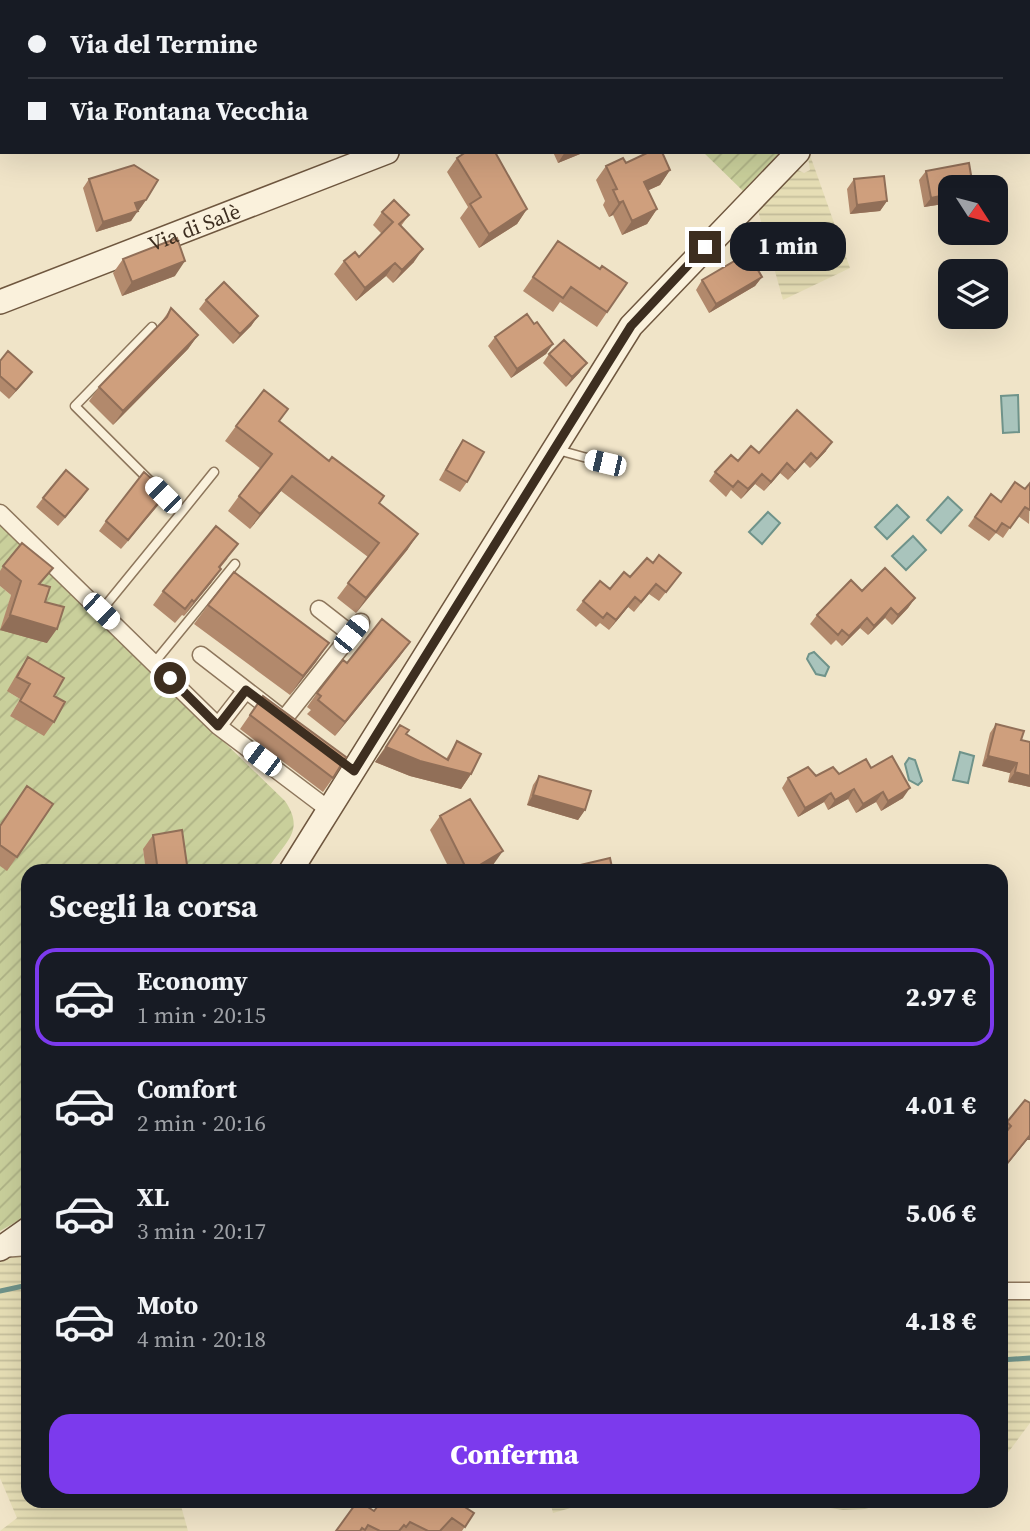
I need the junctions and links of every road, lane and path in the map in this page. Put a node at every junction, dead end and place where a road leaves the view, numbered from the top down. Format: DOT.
graph roads {
  1 [pos="382,154"];
  2 [pos="796,154"];
  3 [pos="0,302"];
  4 [pos="152,327"];
  5 [pos="555,449"];
  6 [pos="605,463"];
  7 [pos="214,472"];
  8 [pos="0,513"];
  9 [pos="181,513"];
  10 [pos="235,564"];
  11 [pos="319,609"];
  12 [pos="101,611"];
  13 [pos="201,655"];
  14 [pos="154,663"];
  15 [pos="246,690"];
  16 [pos="218,726"];
  17 [pos="328,809"];
  18 [pos="295,864"];
  19 [pos="21,1234"];
  20 [pos="21,1248"];
  21 [pos="0,1249"];
  22 [pos="1008,1291"];
  23 [pos="1030,1291"];
  1 -- 3 [label="street, Via di Salè"];
  2 -- 5 [label="street"];
  4 -- 9 [label="lane"];
  5 -- 6 [label="lane"];
  5 -- 17 [label="street"];
  7 -- 9 [label="lane"];
  8 -- 12 [label="street"];
  9 -- 12 [label="lane"];
  10 -- 14 [label="lane"];
  11 -- 15 [label="street"];
  12 -- 14 [label="street"];
  13 -- 15 [label="street"];
  14 -- 16 [label="street"];
  15 -- 16 [label="street"];
  16 -- 17 [label="street"];
  17 -- 18 [label="street"];
  19 -- 21 [label="street"];
  20 -- 21 [label="street"];
  22 -- 23 [label="street"];
}
